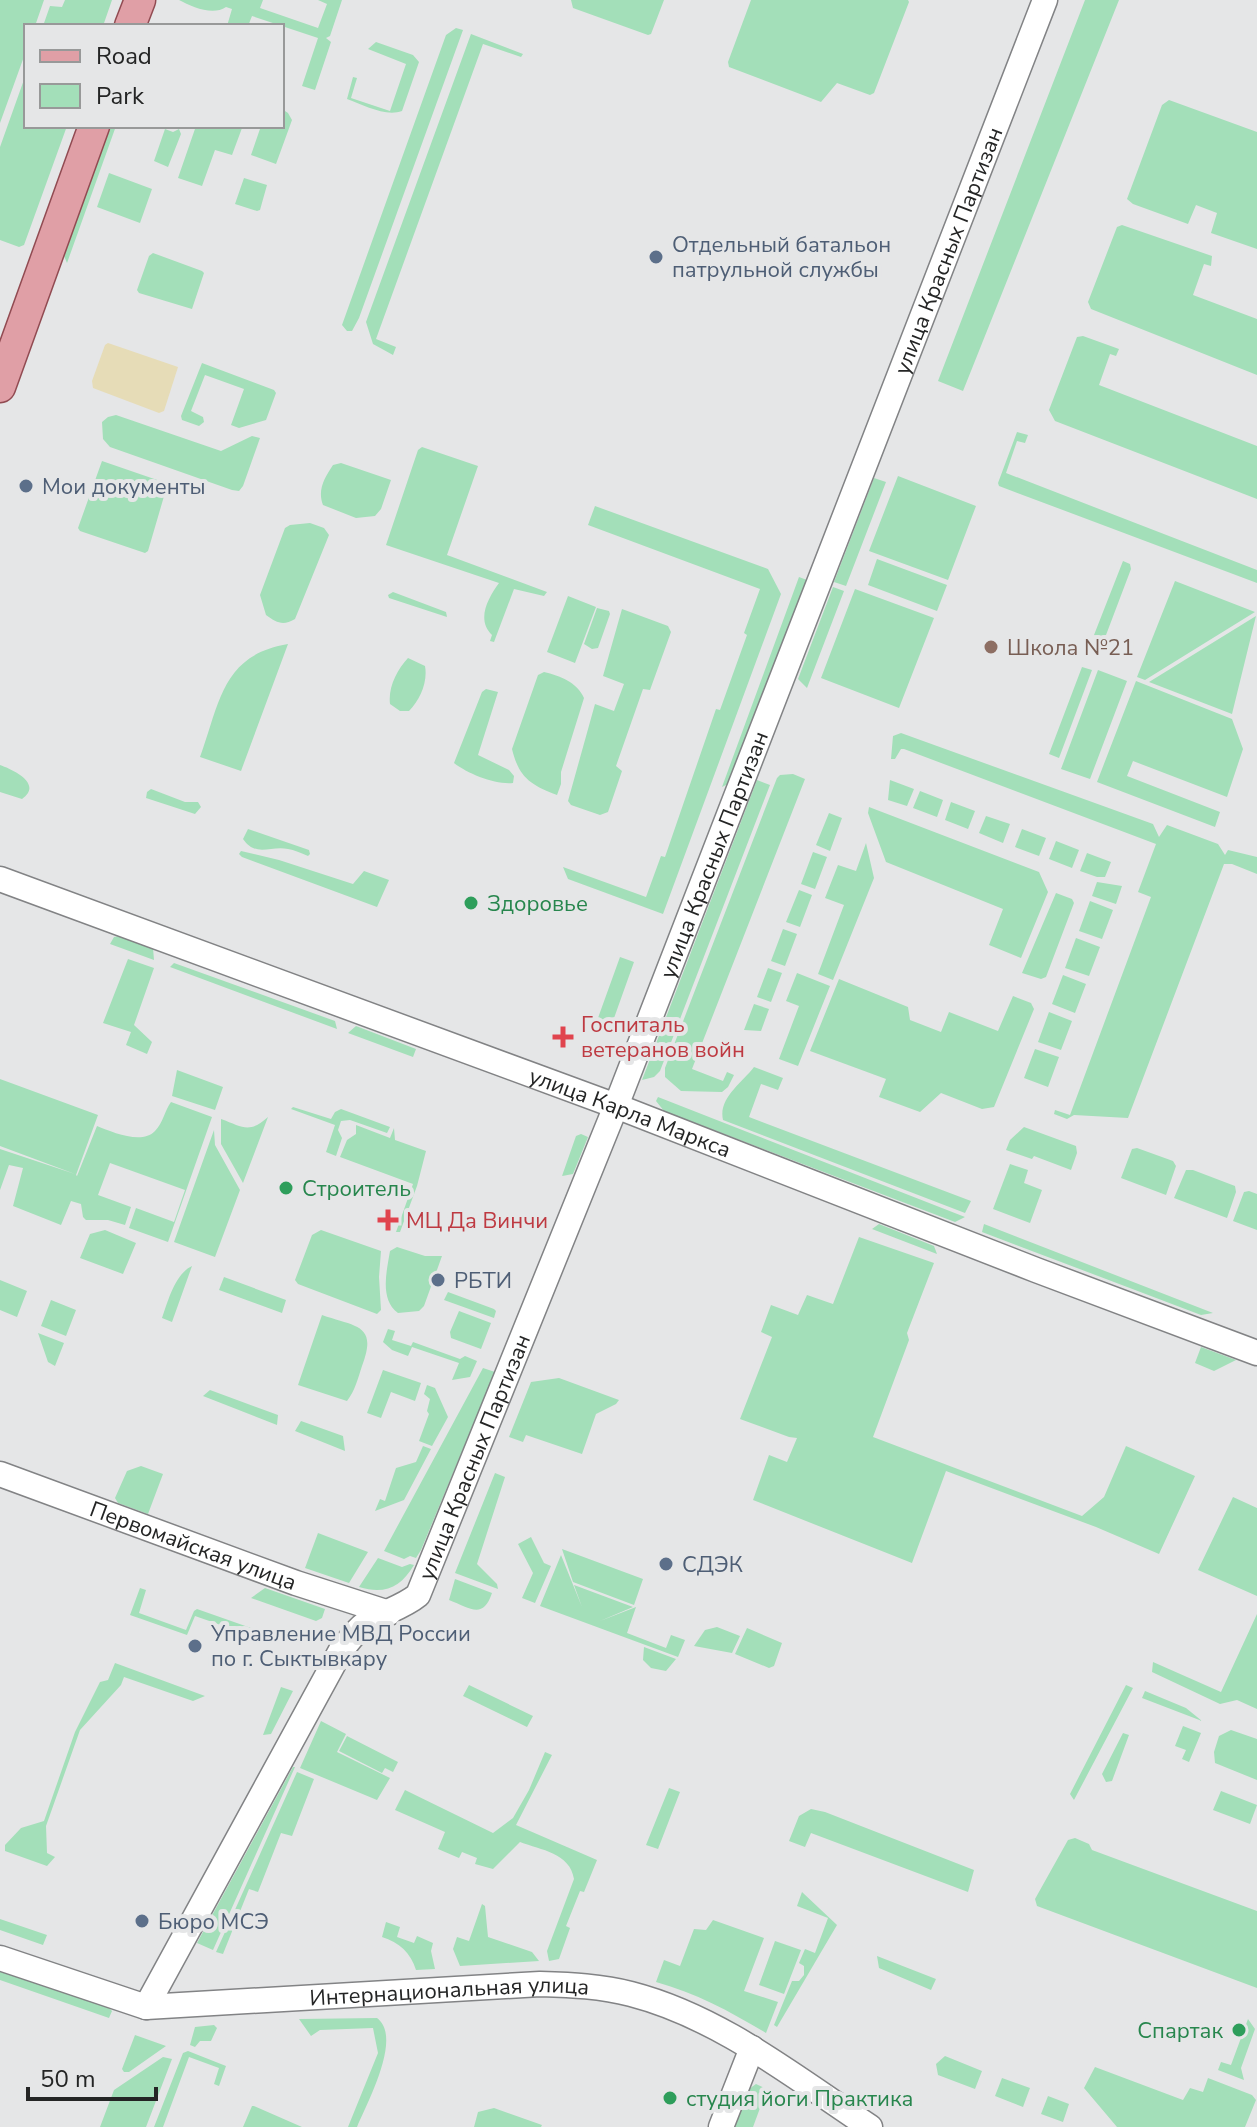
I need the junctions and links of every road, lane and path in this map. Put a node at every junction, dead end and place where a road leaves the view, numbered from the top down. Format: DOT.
graph roads {
  1 [pos="140,0"];
  2 [pos="1045,0"];
  3 [pos="131,24"];
  4 [pos="93,128"];
  5 [pos="0,387"];
  6 [pos="0,879"];
  7 [pos="616,1106"];
  8 [pos="1257,1353"];
  9 [pos="0,1474"];
  10 [pos="389,1613"];
  11 [pos="0,1958"];
  12 [pos="146,2007"];
  13 [pos="752,2048"];
  14 [pos="721,2127"];
  15 [pos="870,2127"];
  1 -- 3 [label="main road"];
  2 -- 7 [label="street, улица Красных Партизан"];
  4 -- 5 [label="main road"];
  6 -- 7 [label="street, улица Карла Маркса"];
  7 -- 8 [label="street, улица Карла Маркса"];
  7 -- 10 [label="street, улица Красных Партизан"];
  9 -- 10 [label="street, Первомайская улица"];
  10 -- 12 [label="street, улица Красных Партизан"];
  11 -- 12 [label="street, Интернациональная улица"];
  12 -- 13 [label="street, Интернациональная улица"];
  13 -- 14 [label="street"];
  13 -- 15 [label="street, Интернациональная улица"];
}
